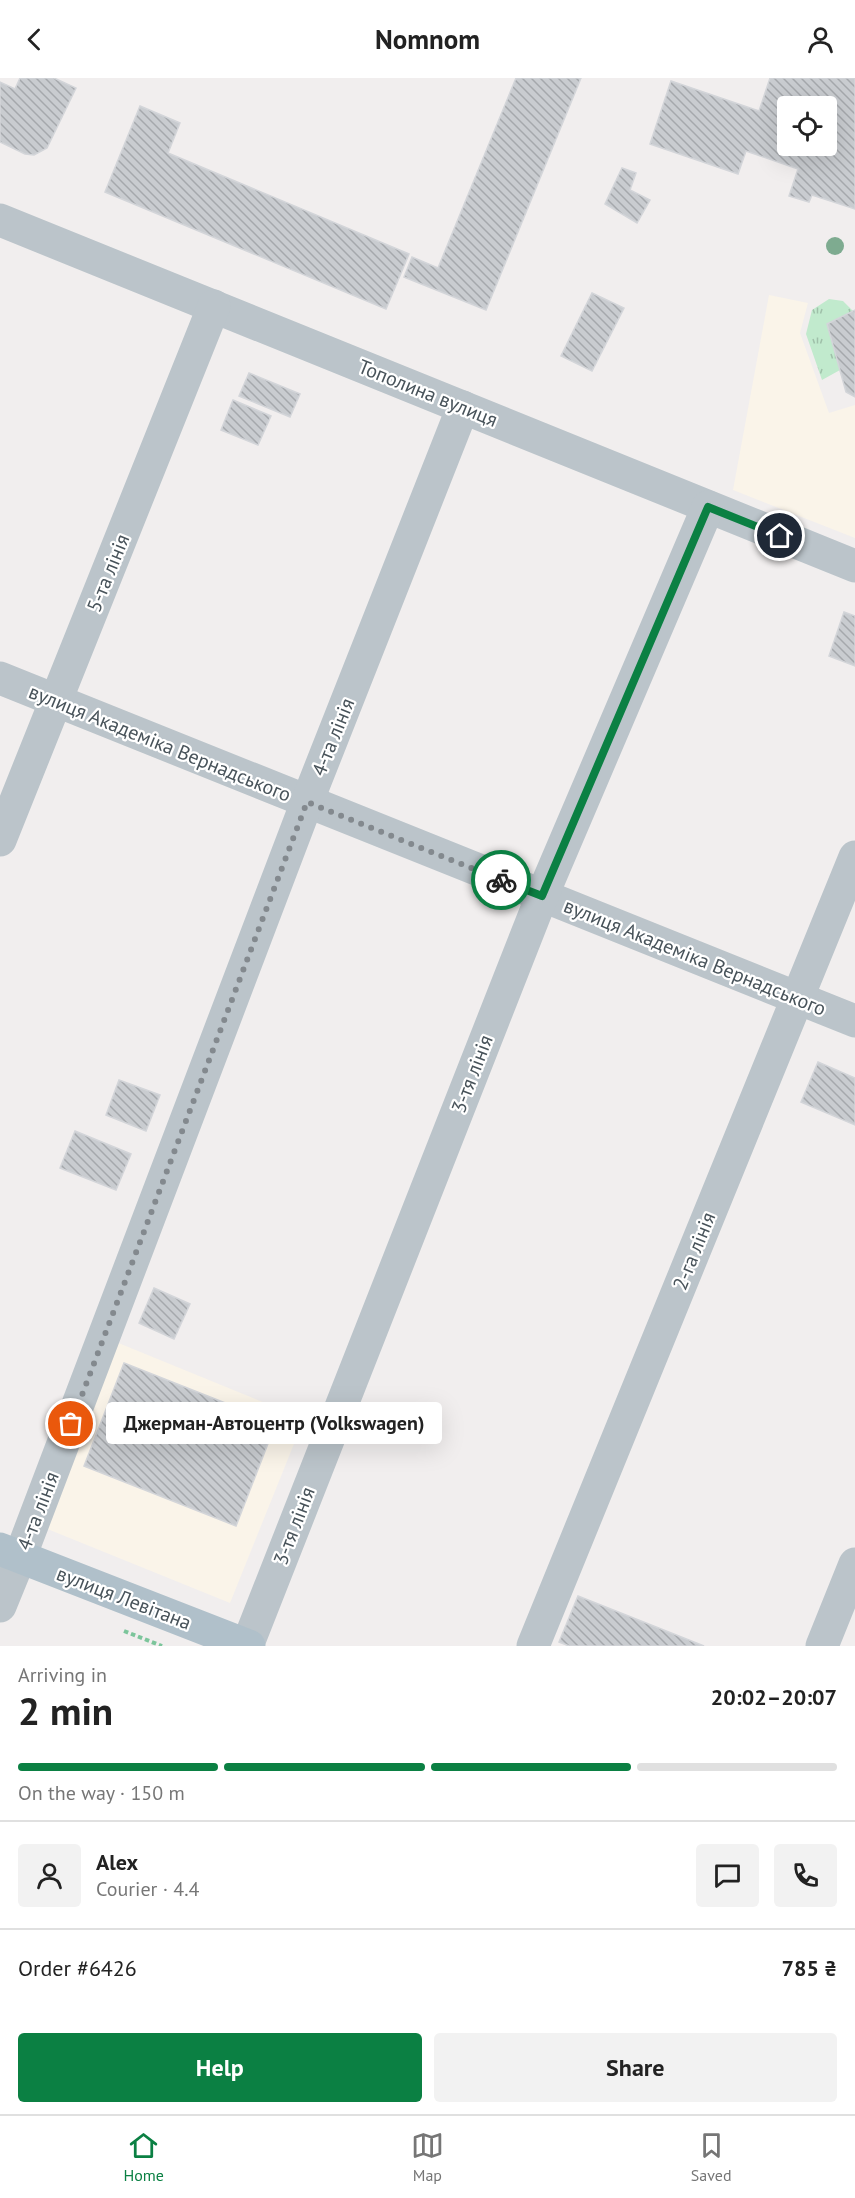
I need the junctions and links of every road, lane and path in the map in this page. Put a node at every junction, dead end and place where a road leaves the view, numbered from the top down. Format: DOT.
graph roads {
  1 [pos="0,220"];
  2 [pos="214,306"];
  3 [pos="463,407"];
  4 [pos="708,507"];
  5 [pos="855,566"];
  6 [pos="0,678"];
  7 [pos="57,701"];
  8 [pos="307,802"];
  9 [pos="0,840"];
  10 [pos="855,857"];
  11 [pos="542,896"];
  12 [pos="797,997"];
  13 [pos="855,1021"];
  14 [pos="10,1553"];
  15 [pos="855,1564"];
  16 [pos="0,1606"];
  17 [pos="248,1646"];
  18 [pos="533,1646"];
  19 [pos="822,1646"];
  1 -- 2 [label="street, Тополина вулиця"];
  2 -- 3 [label="street, Тополина вулиця"];
  2 -- 7 [label="street, 5-та лінія"];
  3 -- 4 [label="street, Тополина вулиця"];
  3 -- 8 [label="street, 4-та лінія"];
  4 -- 5 [label="street, Тополина вулиця"];
  4 -- 11 [label="street, 3-тя лінія"];
  6 -- 7 [label="street, вулиця Академіка Вернадського"];
  7 -- 8 [label="street, вулиця Академіка Вернадського"];
  7 -- 9 [label="street, 5-та лінія"];
  8 -- 11 [label="street, вулиця Академіка Вернадського"];
  8 -- 14 [label="street, 4-та лінія"];
  10 -- 12 [label="street, 2-га лінія"];
  11 -- 12 [label="street, вулиця Академіка Вернадського"];
  11 -- 17 [label="street, 3-тя лінія"];
  12 -- 13 [label="street, вулиця Академіка Вернадського"];
  12 -- 18 [label="street, 2-га лінія"];
  14 -- 16 [label="street, 4-та лінія"];
  14 -- 17 [label="main road, вулиця Левітана"];
  15 -- 19 [label="street"];
}
